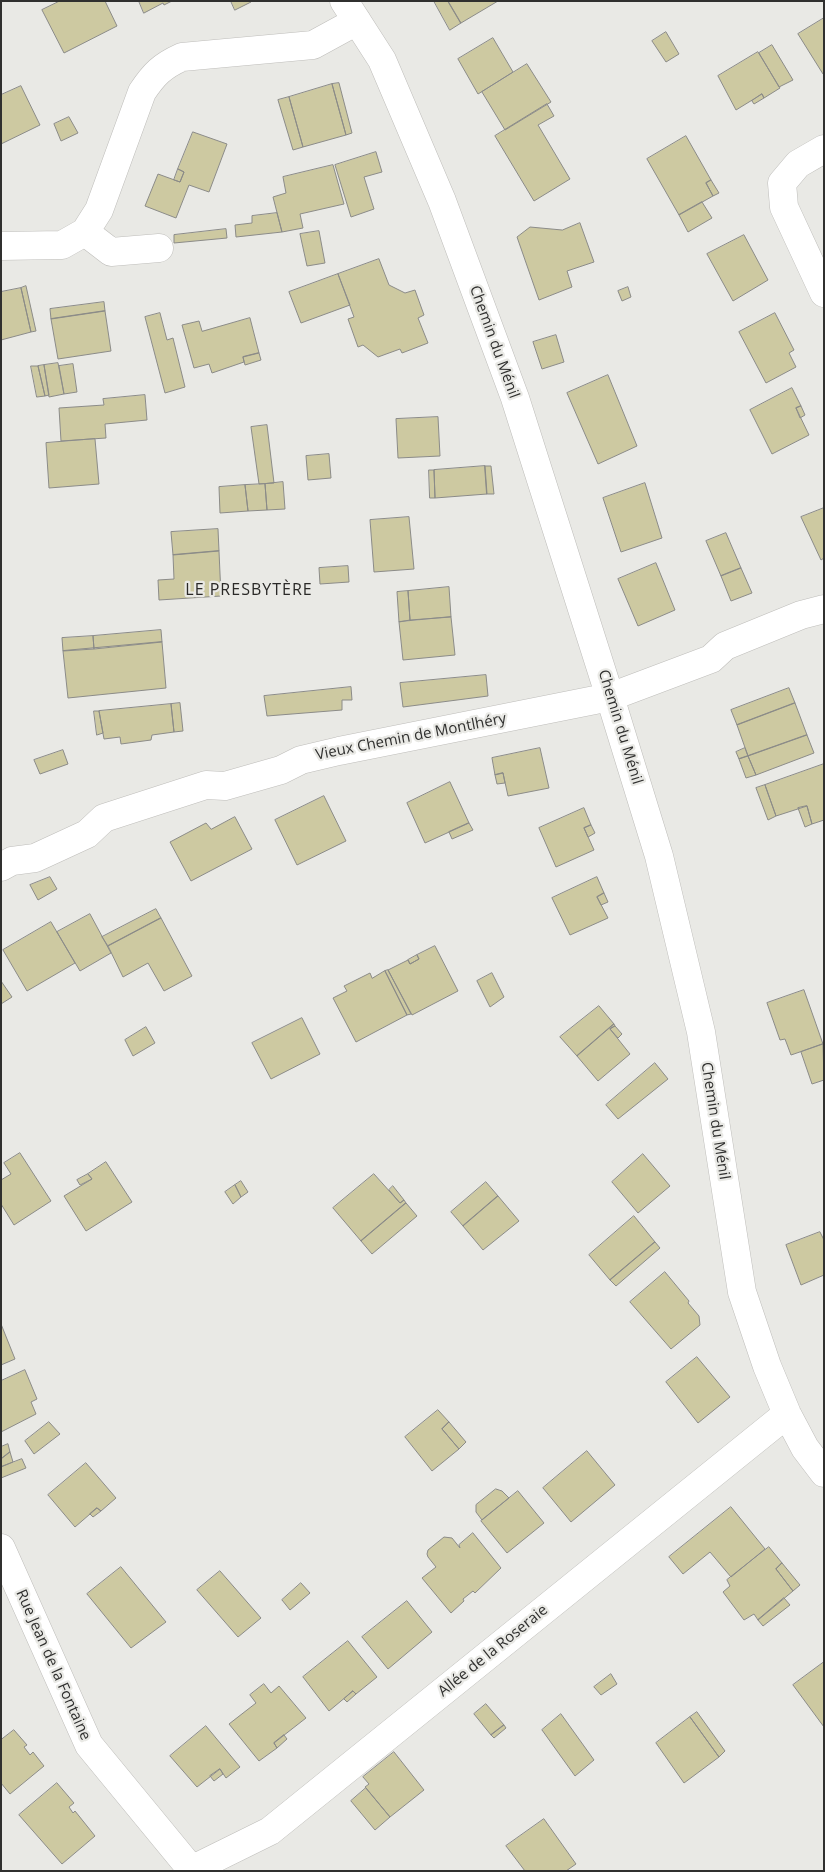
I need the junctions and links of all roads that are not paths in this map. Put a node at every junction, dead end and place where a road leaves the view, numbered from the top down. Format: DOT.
graph roads {
  1 [pos="351,11"];
  2 [pos="824,149"];
  3 [pos="85,232"];
  4 [pos="1,246"];
  5 [pos="159,248"];
  6 [pos="824,293"];
  7 [pos="824,609"];
  8 [pos="610,697"];
  9 [pos="1,867"];
  10 [pos="787,1414"];
  11 [pos="824,1473"];
  12 [pos="1,1548"];
  13 [pos="190,1870"];
  1 -- 3 [label="street"];
  1 -- 8 [label="street, Chemin du Ménil"];
  2 -- 6 [label="street"];
  3 -- 4 [label="street"];
  3 -- 5 [label="street"];
  7 -- 8 [label="street, Vieux Chemin de Montlhéry"];
  8 -- 9 [label="street, Vieux Chemin de Montlhéry"];
  8 -- 10 [label="street, Chemin du Ménil"];
  10 -- 11 [label="street, Chemin du Ménil"];
  10 -- 13 [label="street, Allée de la Roseraie"];
  12 -- 13 [label="street, Rue Jean de la Fontaine"];
}
